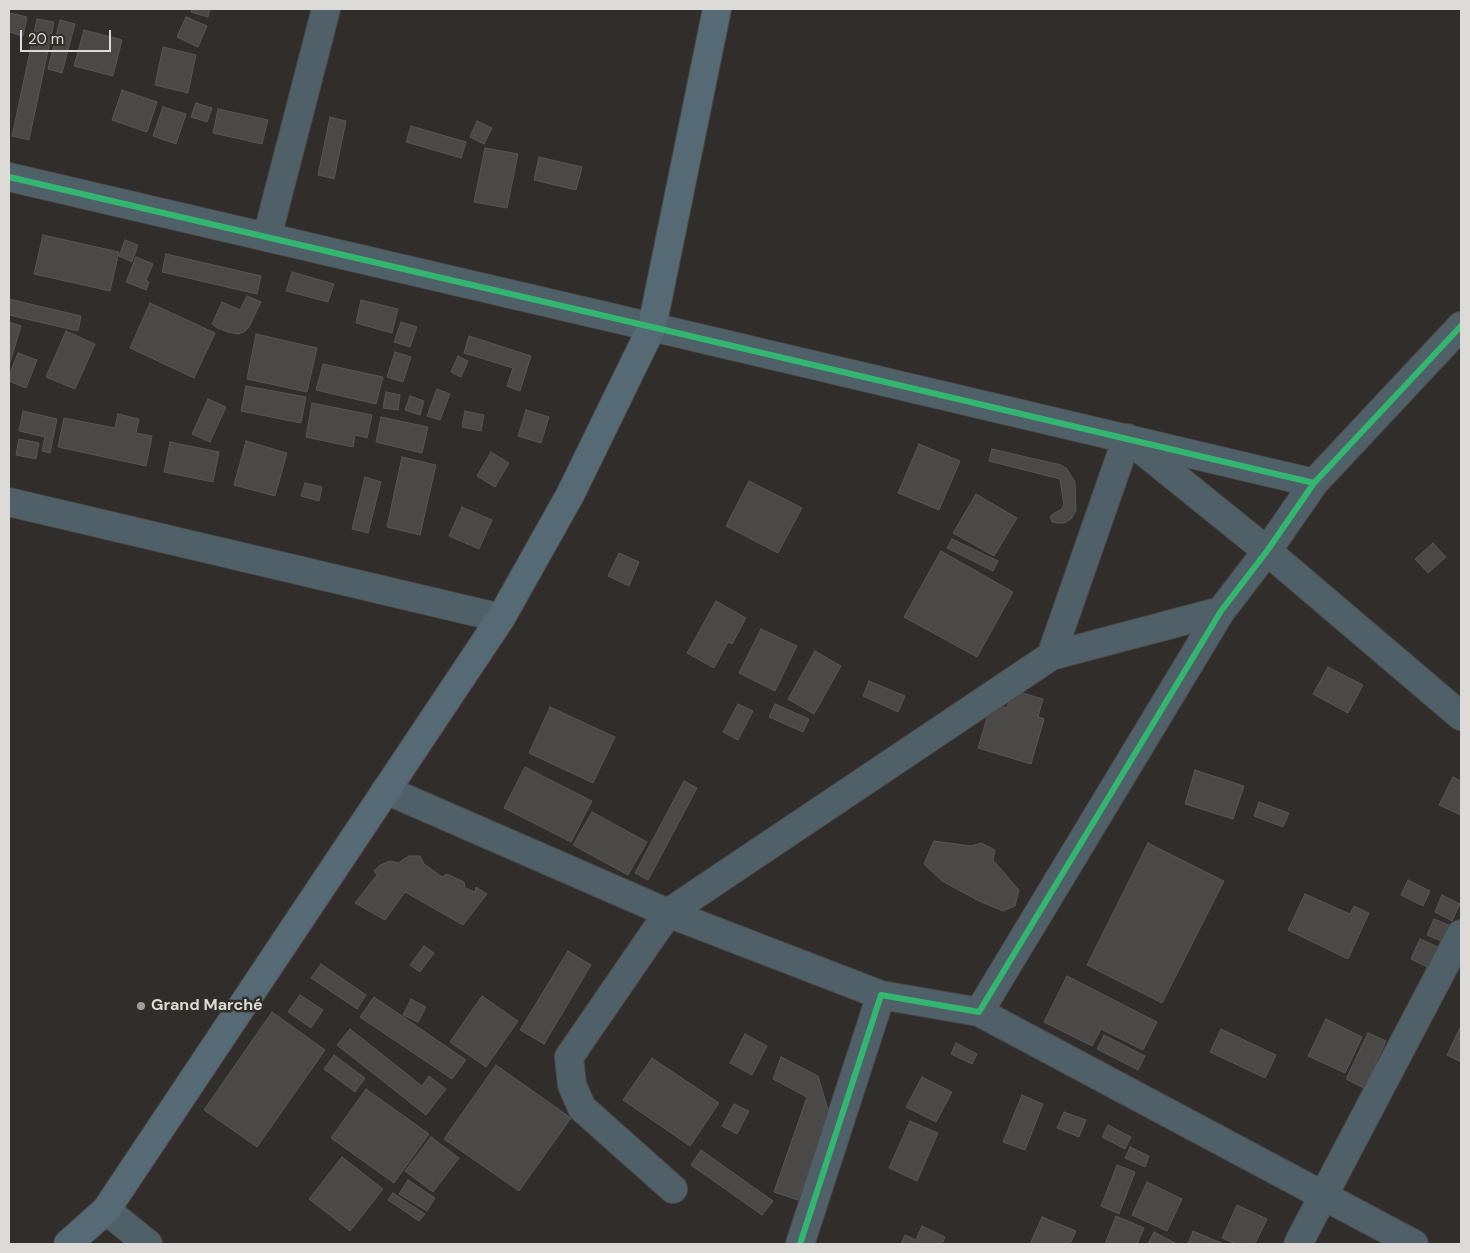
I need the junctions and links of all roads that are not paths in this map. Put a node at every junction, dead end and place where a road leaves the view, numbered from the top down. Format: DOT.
graph roads {
  1 [pos="326,9"];
  2 [pos="718,9"];
  3 [pos="9,178"];
  4 [pos="267,237"];
  5 [pos="1461,326"];
  6 [pos="652,327"];
  7 [pos="1127,438"];
  8 [pos="1314,483"];
  9 [pos="9,502"];
  10 [pos="1267,551"];
  11 [pos="1221,611"];
  12 [pos="501,618"];
  13 [pos="1051,656"];
  14 [pos="1461,716"];
  15 [pos="386,790"];
  16 [pos="668,914"];
  17 [pos="1461,934"];
  18 [pos="881,995"];
  19 [pos="979,1012"];
  20 [pos="673,1189"];
  21 [pos="1323,1196"];
  22 [pos="106,1210"];
  23 [pos="68,1244"];
  24 [pos="148,1244"];
  25 [pos="800,1244"];
  26 [pos="1298,1244"];
  27 [pos="1414,1244"];
  1 -- 4 [label="street"];
  2 -- 6 [label="main road"];
  3 -- 4 [label="street"];
  4 -- 6 [label="street"];
  5 -- 8 [label="street"];
  6 -- 7 [label="street"];
  6 -- 12 [label="main road"];
  7 -- 8 [label="street"];
  7 -- 10 [label="street"];
  7 -- 13 [label="street"];
  8 -- 10 [label="street"];
  9 -- 12 [label="street"];
  10 -- 11 [label="street"];
  10 -- 14 [label="street"];
  11 -- 13 [label="street"];
  11 -- 19 [label="street"];
  12 -- 15 [label="main road"];
  13 -- 16 [label="street"];
  15 -- 16 [label="street"];
  15 -- 22 [label="main road"];
  16 -- 18 [label="street"];
  16 -- 20 [label="street"];
  17 -- 21 [label="street"];
  18 -- 19 [label="street"];
  18 -- 25 [label="street"];
  19 -- 21 [label="street"];
  21 -- 26 [label="street"];
  21 -- 27 [label="street"];
  22 -- 23 [label="main road"];
  22 -- 24 [label="street"];
}
